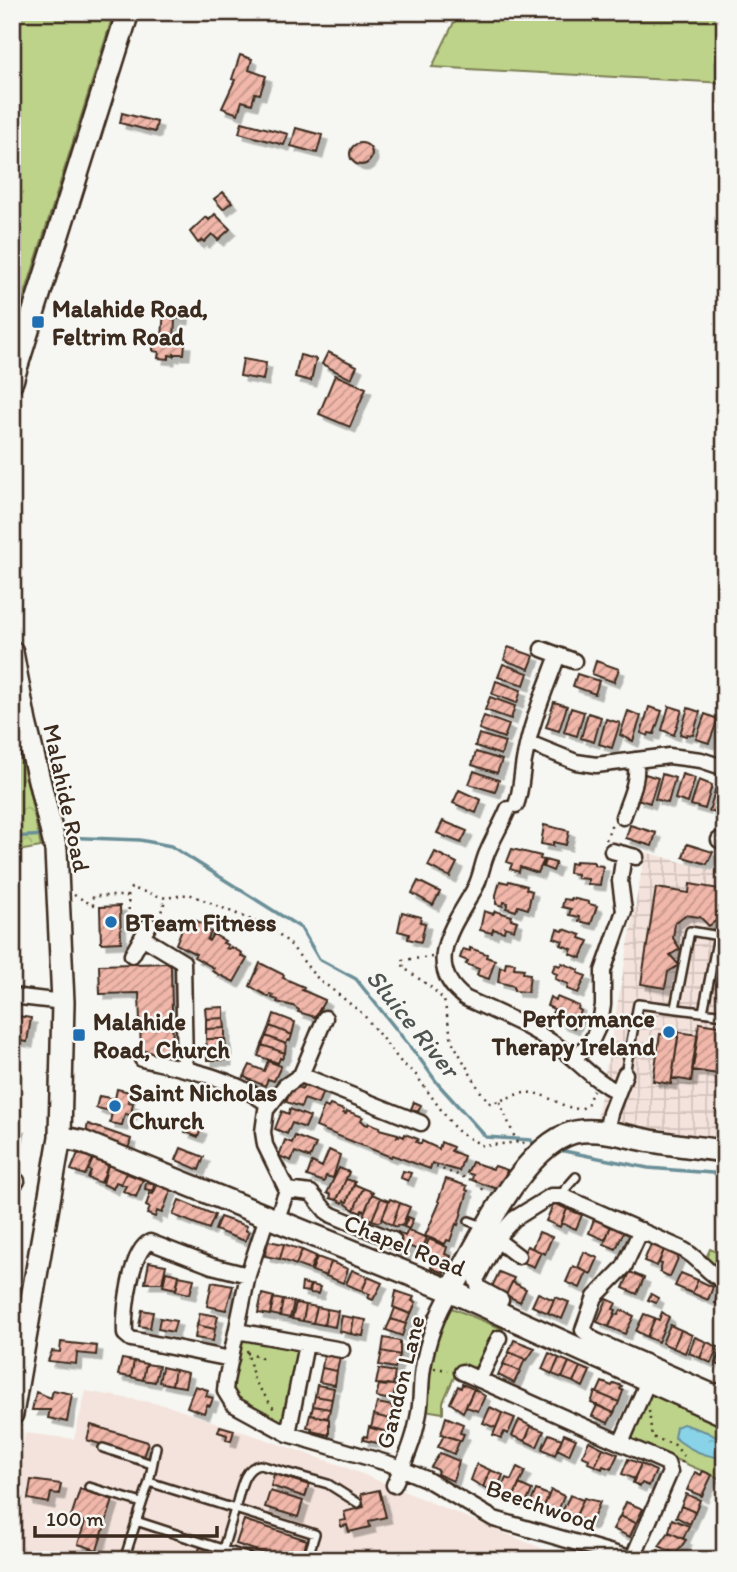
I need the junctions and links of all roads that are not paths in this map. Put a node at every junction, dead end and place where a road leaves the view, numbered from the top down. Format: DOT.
graph roads {
  1 [pos="128,12"];
  2 [pos="12,381"];
  3 [pos="542,649"];
  4 [pos="12,652"];
  5 [pos="558,655"];
  6 [pos="574,661"];
  7 [pos="529,743"];
  8 [pos="635,760"];
  9 [pos="725,768"];
  10 [pos="623,817"];
  11 [pos="501,827"];
  12 [pos="516,834"];
  13 [pos="624,854"];
  14 [pos="721,937"];
  15 [pos="132,955"];
  16 [pos="12,996"];
  17 [pos="64,1002"];
  18 [pos="675,1008"];
  19 [pos="703,1012"];
  20 [pos="725,1015"];
  21 [pos="325,1018"];
  22 [pos="142,1059"];
  23 [pos="575,1059"];
  24 [pos="185,1069"];
  25 [pos="625,1074"];
  26 [pos="300,1075"];
  27 [pos="618,1092"];
  28 [pos="269,1105"];
  29 [pos="421,1123"];
  30 [pos="606,1132"];
  31 [pos="60,1137"];
  32 [pos="725,1151"];
  33 [pos="576,1177"];
  34 [pos="288,1190"];
  35 [pos="560,1195"];
  36 [pos="271,1219"];
  37 [pos="484,1230"];
  38 [pos="641,1230"];
  39 [pos="393,1240"];
  40 [pos="518,1256"];
  41 [pos="248,1275"];
  42 [pos="725,1282"];
  43 [pos="451,1291"];
  44 [pos="500,1300"];
  45 [pos="547,1324"];
  46 [pos="583,1327"];
  47 [pos="240,1332"];
  48 [pos="499,1338"];
  49 [pos="306,1344"];
  50 [pos="342,1350"];
  51 [pos="231,1359"];
  52 [pos="462,1372"];
  53 [pos="479,1380"];
  54 [pos="648,1381"];
  55 [pos="725,1392"];
  56 [pos="13,1401"];
  57 [pos="725,1415"];
  58 [pos="289,1430"];
  59 [pos="621,1443"];
  60 [pos="156,1447"];
  61 [pos="103,1448"];
  62 [pos="152,1464"];
  63 [pos="401,1470"];
  64 [pos="149,1482"];
  65 [pos="394,1485"];
  66 [pos="89,1487"];
  67 [pos="142,1503"];
  68 [pos="358,1503"];
  69 [pos="235,1509"];
  70 [pos="136,1521"];
  71 [pos="223,1549"];
  72 [pos="12,1556"];
  73 [pos="632,1559"];
  74 [pos="27,1560"];
  75 [pos="124,1560"];
  76 [pos="256,1560"];
  77 [pos="307,1560"];
  1 -- 2 [label="main road"];
  3 -- 5 [label="street"];
  4 -- 17 [label="main road, Malahide Road"];
  5 -- 6 [label="street"];
  5 -- 7 [label="street"];
  7 -- 8 [label="street"];
  7 -- 11 [label="street"];
  8 -- 9 [label="street"];
  8 -- 10 [label="street"];
  11 -- 12 [label="street"];
  11 -- 23 [label="street"];
  13 -- 23 [label="street"];
  14 -- 18 [label="lane"];
  14 -- 19 [label="lane"];
  15 -- 24 [label="street"];
  16 -- 17 [label="street"];
  17 -- 31 [label="main road, Malahide Road"];
  18 -- 19 [label="lane"];
  18 -- 25 [label="lane"];
  19 -- 20 [label="lane"];
  21 -- 26 [label="street"];
  22 -- 24 [label="street"];
  23 -- 27 [label="street"];
  24 -- 28 [label="street"];
  25 -- 27 [label="street"];
  26 -- 28 [label="street"];
  26 -- 29 [label="street"];
  27 -- 30 [label="street"];
  28 -- 34 [label="street"];
  30 -- 32 [label="main road"];
  30 -- 37 [label="main road"];
  31 -- 36 [label="main road, Chapel Road"];
  31 -- 56 [label="main road, Malahide Road"];
  33 -- 35 [label="lane"];
  34 -- 36 [label="street"];
  34 -- 39 [label="street"];
  35 -- 37 [label="street"];
  35 -- 38 [label="street"];
  36 -- 41 [label="street"];
  36 -- 43 [label="main road, Chapel Road"];
  37 -- 40 [label="street"];
  37 -- 43 [label="main road"];
  37 -- 44 [label="street"];
  38 -- 42 [label="street"];
  38 -- 46 [label="street"];
  41 -- 47 [label="street"];
  41 -- 51 [label="street"];
  43 -- 54 [label="main road, Chapel Road"];
  43 -- 63 [label="street, Gandon Lane"];
  45 -- 46 [label="street"];
  46 -- 55 [label="street"];
  47 -- 49 [label="street"];
  47 -- 51 [label="street"];
  48 -- 53 [label="street"];
  49 -- 50 [label="street"];
  49 -- 58 [label="street"];
  51 -- 58 [label="street, Beechwood"];
  52 -- 53 [label="street"];
  53 -- 59 [label="street"];
  54 -- 57 [label="main road, Chapel Road"];
  54 -- 59 [label="street"];
  58 -- 63 [label="street, Beechwood"];
  59 -- 73 [label="street, Beechwood"];
  60 -- 62 [label="lane"];
  61 -- 62 [label="lane"];
  62 -- 64 [label="lane"];
  63 -- 65 [label="street, Gandon Lane"];
  63 -- 73 [label="street, Beechwood"];
  64 -- 67 [label="lane"];
  64 -- 69 [label="lane"];
  66 -- 67 [label="lane"];
  67 -- 70 [label="lane"];
  68 -- 69 [label="lane"];
  69 -- 71 [label="lane"];
  69 -- 77 [label="lane"];
  70 -- 71 [label="lane"];
  70 -- 75 [label="lane"];
  71 -- 76 [label="lane"];
  72 -- 74 [label="lane"];
}
